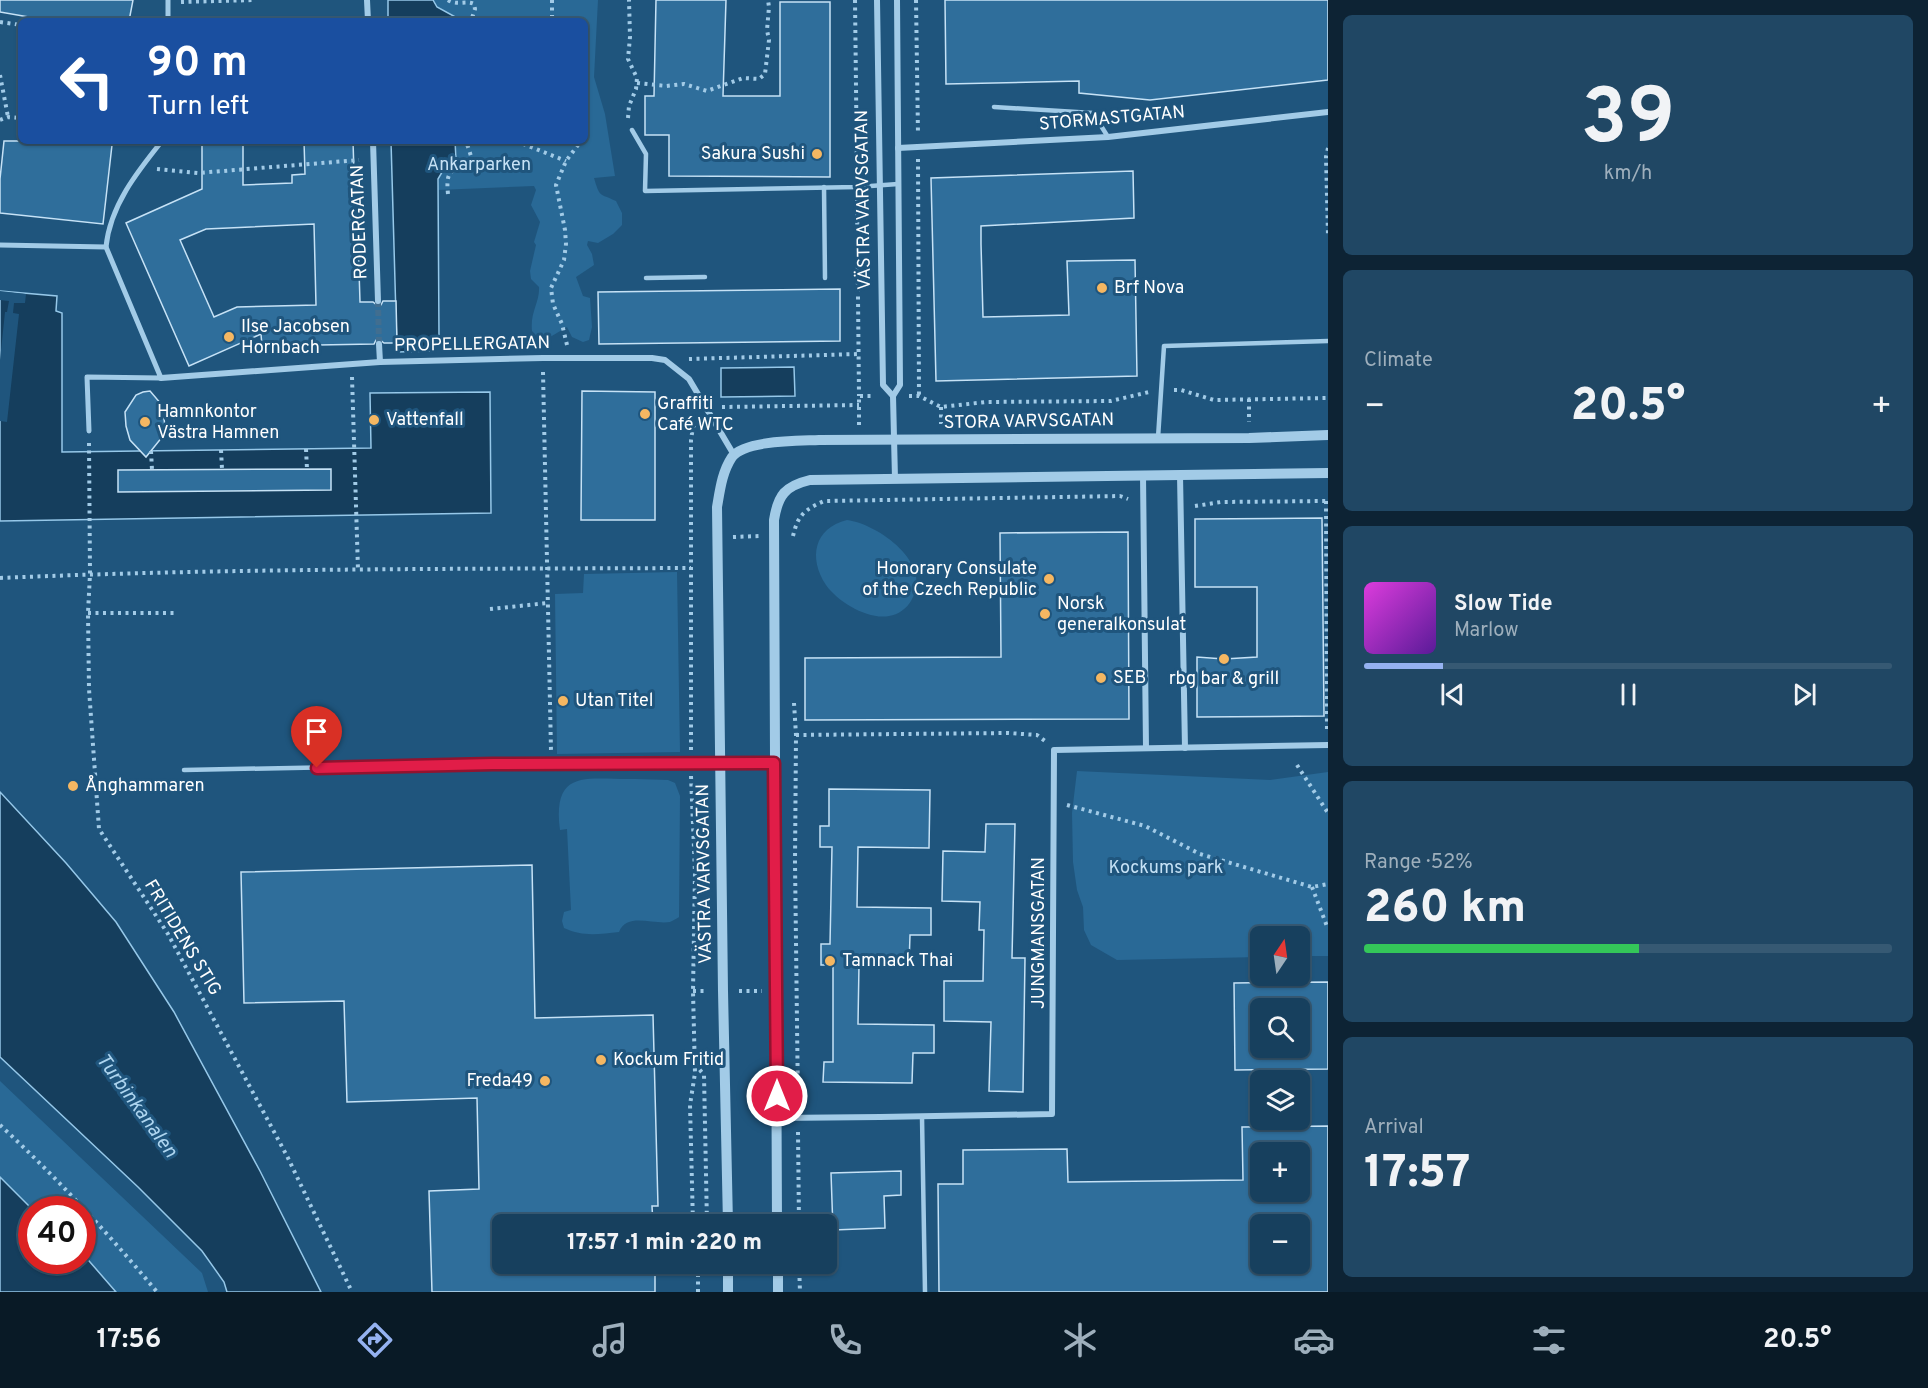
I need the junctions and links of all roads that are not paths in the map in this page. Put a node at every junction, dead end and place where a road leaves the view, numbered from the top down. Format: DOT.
graph roads {
  1 [pos="367,0"];
  2 [pos="878,0"];
  3 [pos="897,0"];
  4 [pos="168,1"];
  5 [pos="168,18"];
  6 [pos="368,18"];
  7 [pos="994,107"];
  8 [pos="1328,112"];
  9 [pos="632,130"];
  10 [pos="1108,137"];
  11 [pos="160,144"];
  12 [pos="373,144"];
  13 [pos="898,148"];
  14 [pos="898,184"];
  15 [pos="880,185"];
  16 [pos="824,187"];
  17 [pos="0,245"];
  18 [pos="106,247"];
  19 [pos="705,277"];
  20 [pos="646,278"];
  21 [pos="825,278"];
  22 [pos="378,302"];
  23 [pos="1328,341"];
  24 [pos="379,344"];
  25 [pos="380,363"];
  26 [pos="161,378"];
  27 [pos="893,396"];
  28 [pos="89,431"];
  29 [pos="1328,435"];
  30 [pos="1158,438"];
  31 [pos="894,440"];
  32 [pos="734,455"];
  33 [pos="1328,473"];
  34 [pos="1143,475"];
  35 [pos="1180,475"];
  36 [pos="895,479"];
  37 [pos="1328,745"];
  38 [pos="1146,748"];
  39 [pos="1185,748"];
  40 [pos="720,763"];
  41 [pos="774,763"];
  42 [pos="184,770"];
  43 [pos="922,1116"];
  44 [pos="777,1118"];
  45 [pos="728,1214"];
  46 [pos="777,1214"];
  47 [pos="728,1274"];
  48 [pos="778,1274"];
  49 [pos="729,1292"];
  50 [pos="778,1292"];
  51 [pos="925,1292"];
  1 -- 6 [label="street"];
  2 -- 15 [label="street, VÄSTRA VARVSGATAN"];
  3 -- 13 [label="street, VÄSTRA VARVSGATAN"];
  4 -- 5 [label="street"];
  7 -- 10 [label="lane"];
  8 -- 10 [label="street, STORMASTGATAN"];
  9 -- 16 [label="lane"];
  10 -- 13 [label="street, STORMASTGATAN"];
  11 -- 18 [label="street"];
  12 -- 22 [label="street, RODERGATAN"];
  13 -- 14 [label="street, VÄSTRA VARVSGATAN"];
  14 -- 15 [label="lane"];
  14 -- 27 [label="street, VÄSTRA VARVSGATAN"];
  15 -- 16 [label="lane"];
  15 -- 27 [label="street, VÄSTRA VARVSGATAN"];
  16 -- 21 [label="lane"];
  17 -- 18 [label="street"];
  18 -- 26 [label="street"];
  19 -- 20 [label="lane"];
  23 -- 30 [label="lane"];
  24 -- 25 [label="street"];
  25 -- 26 [label="street, PROPELLERGATAN"];
  25 -- 32 [label="street, PROPELLERGATAN"];
  26 -- 28 [label="street"];
  27 -- 31 [label="street, VÄSTRA VARVSGATAN"];
  29 -- 30 [label="street, STORA VARVSGATAN"];
  30 -- 31 [label="street, STORA VARVSGATAN"];
  31 -- 32 [label="street, STORA VARVSGATAN"];
  31 -- 36 [label="street, VÄSTRA VARVSGATAN"];
  32 -- 40 [label="street, VÄSTRA VARVSGATAN"];
  33 -- 35 [label="street"];
  34 -- 35 [label="street"];
  34 -- 36 [label="street"];
  34 -- 38 [label="street"];
  35 -- 39 [label="street"];
  36 -- 41 [label="street"];
  37 -- 39 [label="street"];
  38 -- 39 [label="street"];
  38 -- 43 [label="street, JUNGMANSGATAN"];
  40 -- 41 [label="lane"];
  40 -- 42 [label="lane"];
  40 -- 45 [label="street, VÄSTRA VARVSGATAN"];
  41 -- 44 [label="street"];
  43 -- 44 [label="street, JUNGMANSGATAN"];
  43 -- 51 [label="lane"];
  44 -- 46 [label="street"];
  47 -- 49 [label="street"];
  48 -- 50 [label="street"];
}
